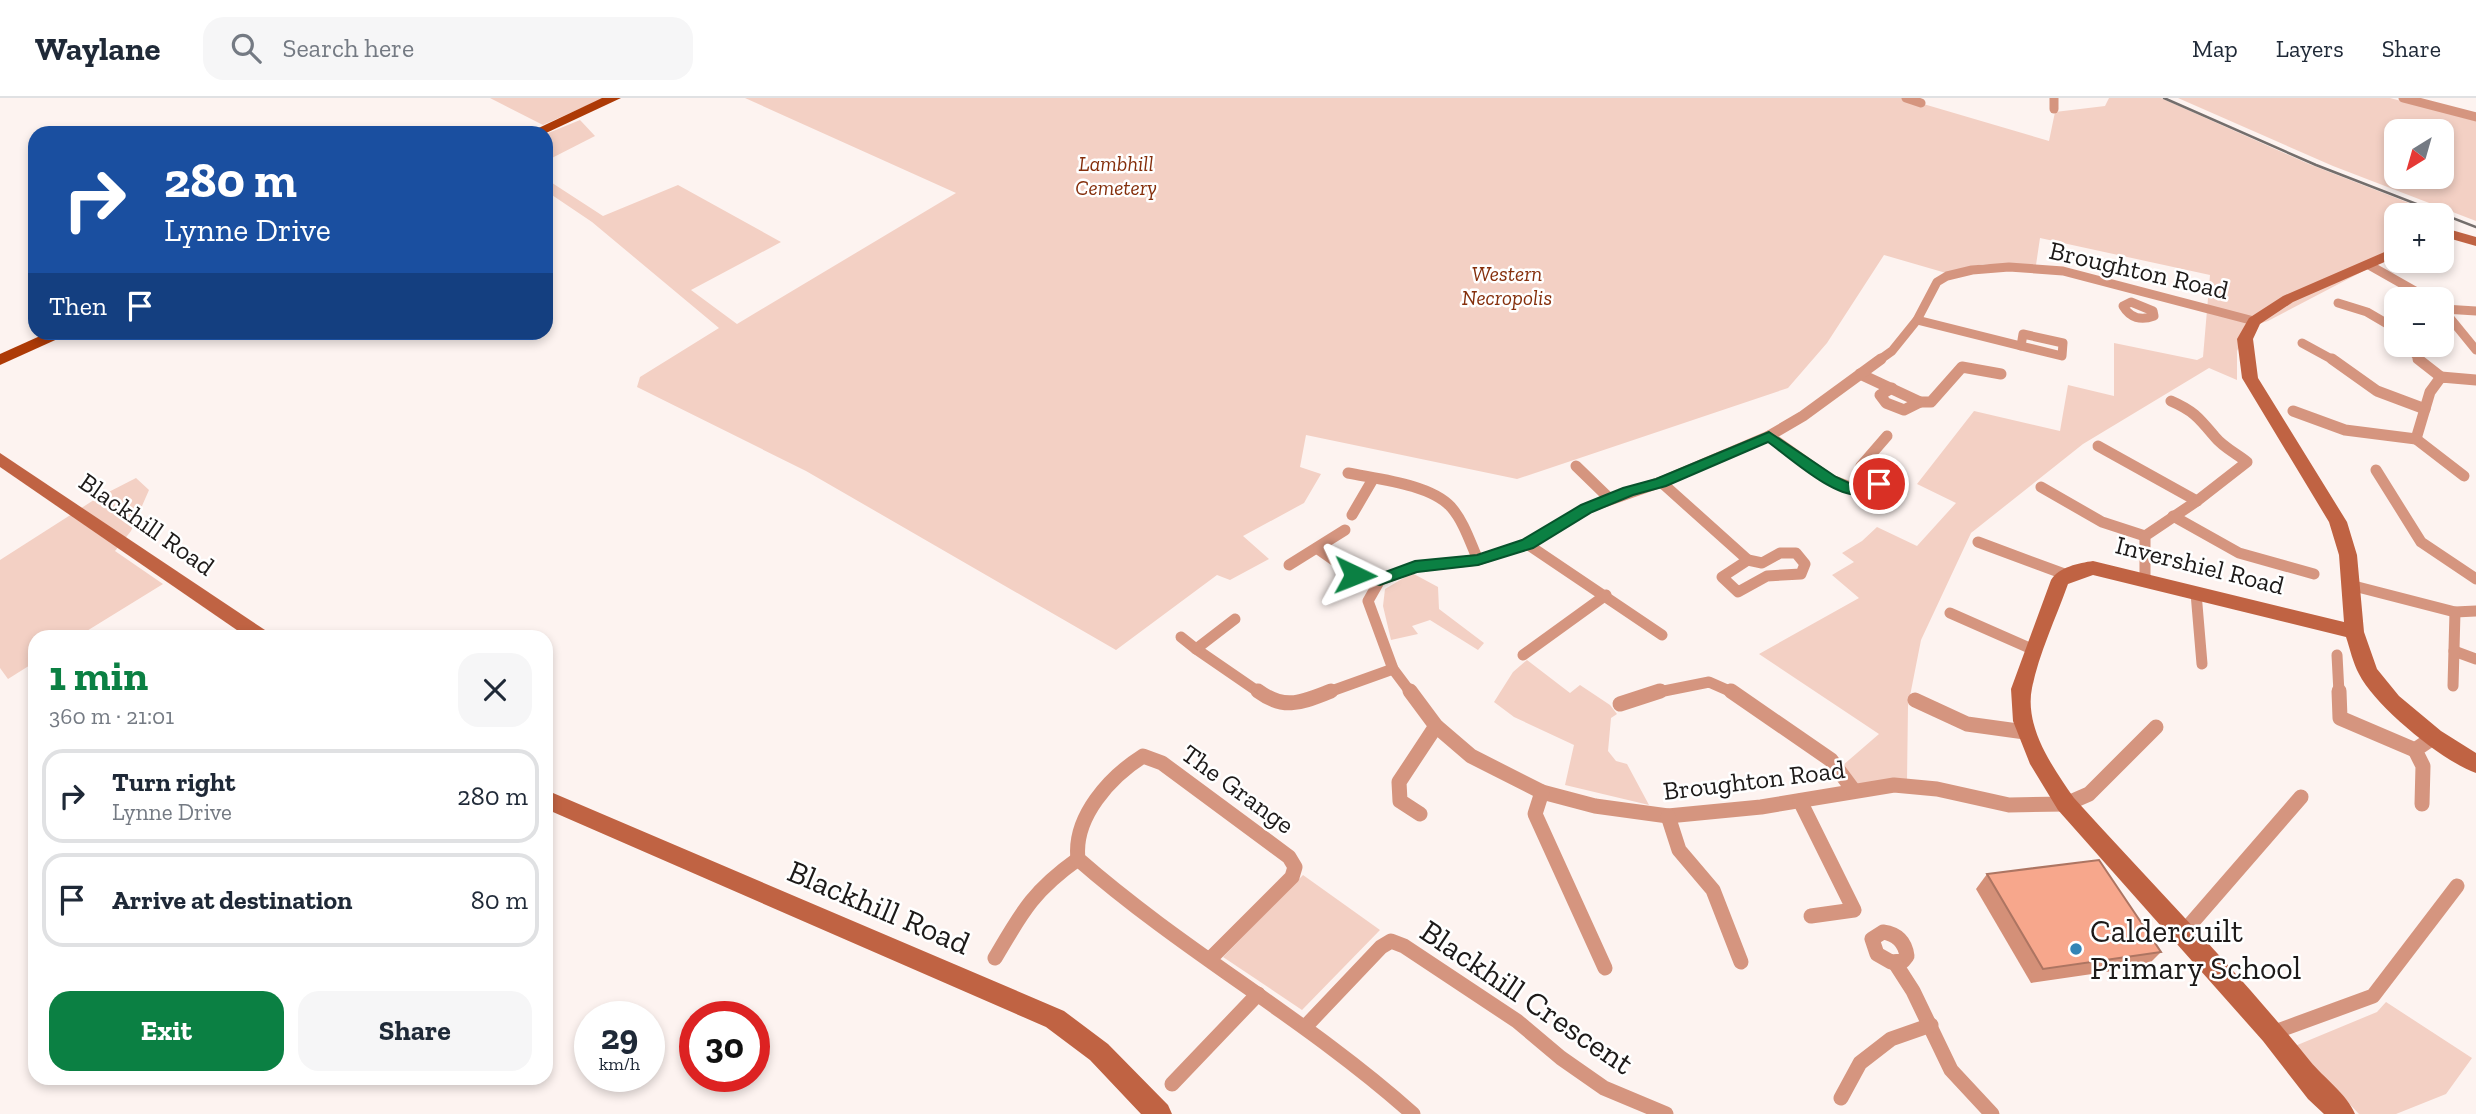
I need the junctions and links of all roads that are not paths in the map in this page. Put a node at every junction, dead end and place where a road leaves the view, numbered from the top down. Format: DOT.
graph roads {
  1 [pos="614,98"];
  2 [pos="1906,98"];
  3 [pos="2054,98"];
  4 [pos="2403,98"];
  5 [pos="1921,103"];
  6 [pos="2054,109"];
  7 [pos="2476,117"];
  8 [pos="551,126"];
  9 [pos="2454,235"];
  10 [pos="2476,242"];
  11 [pos="2384,257"];
  12 [pos="2368,265"];
  13 [pos="2129,286"];
  14 [pos="2407,287"];
  15 [pos="2131,302"];
  16 [pos="2337,303"];
  17 [pos="2454,309"];
  18 [pos="2476,310"];
  19 [pos="1917,320"];
  20 [pos="2254,321"];
  21 [pos="2384,322"];
  22 [pos="2454,323"];
  23 [pos="46,340"];
  24 [pos="2302,343"];
  25 [pos="2021,346"];
  26 [pos="2476,350"];
  27 [pos="2416,357"];
  28 [pos="0,360"];
  29 [pos="1860,374"];
  30 [pos="2001,374"];
  31 [pos="2441,377"];
  32 [pos="2476,380"];
  33 [pos="2171,401"];
  34 [pos="2425,409"];
  35 [pos="2294,411"];
  36 [pos="1769,436"];
  37 [pos="1887,436"];
  38 [pos="2416,439"];
  39 [pos="2098,446"];
  40 [pos="0,459"];
  41 [pos="1576,466"];
  42 [pos="2376,470"];
  43 [pos="1348,474"];
  44 [pos="2464,475"];
  45 [pos="1373,479"];
  46 [pos="1661,482"];
  47 [pos="2041,487"];
  48 [pos="1610,499"];
  49 [pos="2197,501"];
  50 [pos="1352,515"];
  51 [pos="2173,516"];
  52 [pos="1345,530"];
  53 [pos="2145,536"];
  54 [pos="1978,542"];
  55 [pos="1527,544"];
  56 [pos="1318,549"];
  57 [pos="1478,560"];
  58 [pos="1748,560"];
  59 [pos="1289,565"];
  60 [pos="2314,574"];
  61 [pos="2067,575"];
  62 [pos="2476,579"];
  63 [pos="1380,580"];
  64 [pos="2145,581"];
  65 [pos="2350,585"];
  66 [pos="2196,593"];
  67 [pos="1606,595"];
  68 [pos="2476,611"];
  69 [pos="2455,612"];
  70 [pos="1950,613"];
  71 [pos="1234,619"];
  72 [pos="251,630"];
  73 [pos="2354,632"];
  74 [pos="1662,635"];
  75 [pos="1181,637"];
  76 [pos="1196,649"];
  77 [pos="2034,650"];
  78 [pos="2454,651"];
  79 [pos="1523,655"];
  80 [pos="2337,655"];
  81 [pos="2476,659"];
  82 [pos="2202,664"];
  83 [pos="1392,669"];
  84 [pos="2453,686"];
  85 [pos="1916,701"];
  86 [pos="1620,704"];
  87 [pos="1436,726"];
  88 [pos="2156,727"];
  89 [pos="2025,732"];
  90 [pos="2434,737"];
  91 [pos="2415,750"];
  92 [pos="2476,764"];
  93 [pos="1854,791"];
  94 [pos="1542,792"];
  95 [pos="2301,797"];
  96 [pos="1800,801"];
  97 [pos="553,802"];
  98 [pos="2066,804"];
  99 [pos="2422,804"];
  100 [pos="1420,814"];
  101 [pos="1668,816"];
  102 [pos="1078,859"];
  103 [pos="2457,886"];
  104 [pos="1811,916"];
  105 [pos="2182,934"];
  106 [pos="995,958"];
  107 [pos="1209,960"];
  108 [pos="1741,962"];
  109 [pos="1895,963"];
  110 [pos="1605,968"];
  111 [pos="1258,994"];
  112 [pos="1931,1025"];
  113 [pos="1306,1026"];
  114 [pos="2272,1032"];
  115 [pos="1172,1084"];
  116 [pos="1841,1098"];
  117 [pos="1159,1114"];
  118 [pos="1413,1114"];
  119 [pos="1666,1114"];
  120 [pos="1992,1114"];
  121 [pos="2342,1114"];
  1 -- 8 [label="main road"];
  2 -- 5 [label="street"];
  3 -- 6 [label="street"];
  4 -- 7 [label="street"];
  9 -- 10 [label="street"];
  11 -- 12 [label="street"];
  12 -- 14 [label="street"];
  12 -- 20 [label="street"];
  13 -- 15 [label="street"];
  13 -- 19 [label="street, Broughton Road"];
  13 -- 20 [label="street, Broughton Road"];
  16 -- 21 [label="street"];
  17 -- 18 [label="street"];
  19 -- 25 [label="street"];
  19 -- 29 [label="street, Broughton Road"];
  20 -- 65 [label="street"];
  22 -- 26 [label="street"];
  23 -- 28 [label="main road"];
  24 -- 34 [label="street"];
  27 -- 31 [label="street"];
  29 -- 30 [label="street"];
  29 -- 36 [label="street, Broughton Road"];
  31 -- 32 [label="street"];
  31 -- 34 [label="street"];
  33 -- 49 [label="street"];
  34 -- 38 [label="street"];
  35 -- 38 [label="street"];
  36 -- 37 [label="street"];
  36 -- 46 [label="street, Broughton Road"];
  38 -- 44 [label="street"];
  39 -- 49 [label="street"];
  40 -- 72 [label="street, Blackhill Road"];
  41 -- 48 [label="street"];
  42 -- 62 [label="street"];
  43 -- 45 [label="street"];
  45 -- 50 [label="street"];
  45 -- 57 [label="street"];
  46 -- 48 [label="street, Broughton Road"];
  46 -- 58 [label="street"];
  47 -- 53 [label="street"];
  48 -- 55 [label="street, Broughton Road"];
  49 -- 51 [label="street"];
  51 -- 53 [label="street"];
  51 -- 60 [label="street"];
  52 -- 56 [label="street"];
  53 -- 64 [label="street"];
  54 -- 61 [label="street"];
  55 -- 57 [label="street, Broughton Road"];
  55 -- 67 [label="street"];
  56 -- 59 [label="street"];
  56 -- 63 [label="street"];
  57 -- 63 [label="street, Broughton Road"];
  58 -- 58 [label="street"];
  61 -- 64 [label="street, Invershiel Road"];
  61 -- 77 [label="street"];
  63 -- 83 [label="street, Broughton Road"];
  64 -- 66 [label="street, Invershiel Road"];
  65 -- 69 [label="street"];
  65 -- 73 [label="street"];
  66 -- 73 [label="street, Invershiel Road"];
  66 -- 82 [label="street"];
  67 -- 74 [label="street"];
  67 -- 79 [label="street"];
  68 -- 69 [label="street"];
  69 -- 78 [label="street"];
  70 -- 77 [label="street"];
  71 -- 76 [label="street"];
  73 -- 90 [label="street"];
  75 -- 76 [label="street"];
  76 -- 83 [label="street"];
  77 -- 89 [label="street"];
  78 -- 81 [label="street"];
  78 -- 84 [label="street"];
  80 -- 91 [label="street"];
  83 -- 87 [label="street, Broughton Road"];
  85 -- 89 [label="street"];
  86 -- 93 [label="street"];
  87 -- 94 [label="street, Broughton Road"];
  87 -- 100 [label="street"];
  88 -- 98 [label="street"];
  89 -- 98 [label="street"];
  90 -- 91 [label="street"];
  90 -- 92 [label="street"];
  91 -- 99 [label="street"];
  93 -- 96 [label="street, Broughton Road"];
  93 -- 98 [label="street, Broughton Road"];
  94 -- 101 [label="street, Broughton Road"];
  94 -- 110 [label="street"];
  95 -- 105 [label="street"];
  96 -- 101 [label="street, Broughton Road"];
  96 -- 104 [label="street"];
  97 -- 117 [label="street, Blackhill Road"];
  98 -- 105 [label="street"];
  101 -- 108 [label="street"];
  102 -- 106 [label="street"];
  102 -- 107 [label="street"];
  102 -- 107 [label="street, The Grange"];
  103 -- 114 [label="street"];
  105 -- 114 [label="street"];
  107 -- 111 [label="street"];
  109 -- 112 [label="street"];
  111 -- 113 [label="street"];
  111 -- 115 [label="street"];
  112 -- 116 [label="street"];
  112 -- 120 [label="street"];
  113 -- 118 [label="street"];
  113 -- 119 [label="street, Blackhill Crescent"];
  114 -- 121 [label="street"];
}
